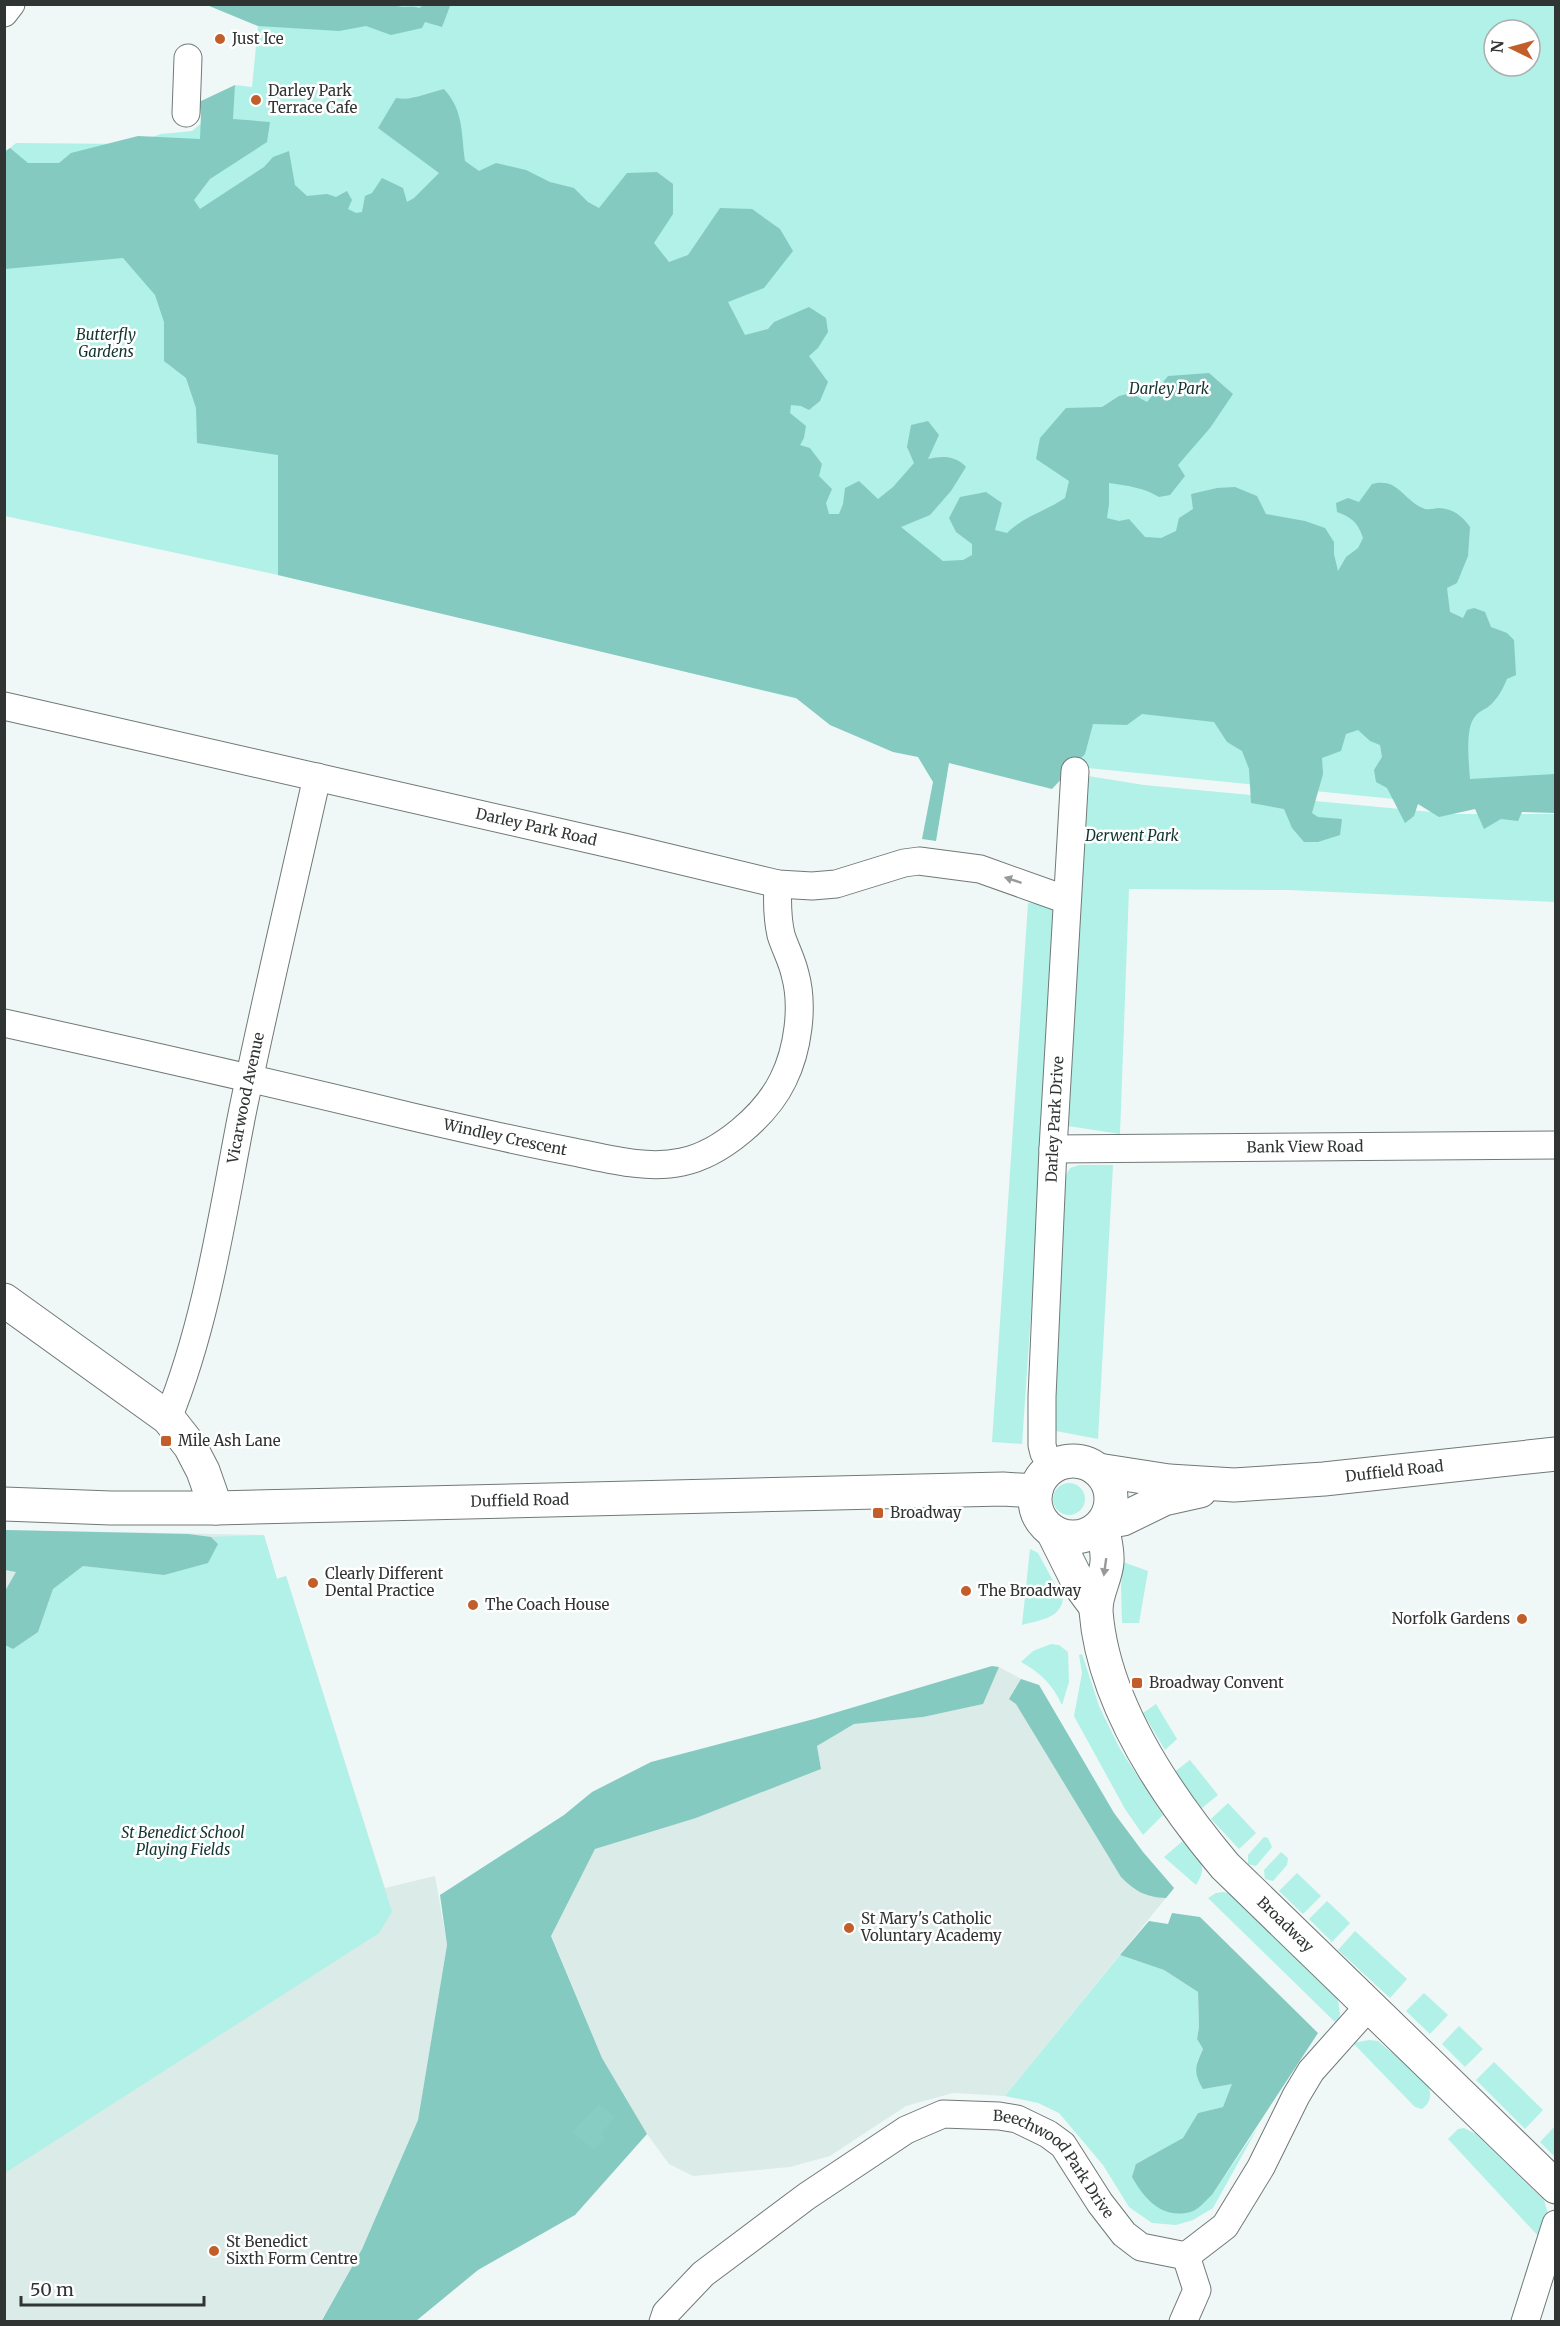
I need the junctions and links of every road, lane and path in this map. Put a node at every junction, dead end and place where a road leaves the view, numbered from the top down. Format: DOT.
graph roads {
  1 [pos="11,4"];
  2 [pos="4,13"];
  3 [pos="188,58"];
  4 [pos="186,113"];
  5 [pos="4,706"];
  6 [pos="1075,771"];
  7 [pos="317,777"];
  8 [pos="778,884"];
  9 [pos="1067,900"];
  10 [pos="4,1023"];
  11 [pos="250,1077"];
  12 [pos="1556,1145"];
  13 [pos="1053,1149"];
  14 [pos="4,1300"];
  15 [pos="168,1418"];
  16 [pos="1556,1454"];
  17 [pos="1098,1470"];
  18 [pos="1045,1478"];
  19 [pos="1234,1485"];
  20 [pos="4,1504"];
  21 [pos="216,1508"];
  22 [pos="1104,1524"];
  23 [pos="1053,1532"];
  24 [pos="1096,1607"];
  25 [pos="1369,2006"];
  26 [pos="1556,2187"];
  27 [pos="1556,2224"];
  28 [pos="1186,2256"];
  29 [pos="663,2322"];
  30 [pos="1184,2322"];
  31 [pos="1525,2322"];
  1 -- 2 [label="street"];
  3 -- 4 [label="street"];
  5 -- 7 [label="street, Darley Park Road"];
  6 -- 9 [label="street, Darley Park Drive"];
  7 -- 8 [label="street, Darley Park Road"];
  7 -- 11 [label="street, Vicarwood Avenue"];
  9 -- 8 [label="street, Darley Park Road, one-way"];
  8 -- 11 [label="street, Windley Crescent"];
  9 -- 13 [label="street, Darley Park Drive"];
  10 -- 11 [label="street, Windley Crescent"];
  11 -- 15 [label="street, Vicarwood Avenue"];
  12 -- 13 [label="street, Bank View Road"];
  13 -- 18 [label="street, Darley Park Drive"];
  14 -- 15 [label="main road"];
  15 -- 21 [label="main road"];
  16 -- 19 [label="main road, Duffield Road"];
  17 -- 18 [label="main road"];
  17 -- 19 [label="main road, Duffield Road"];
  17 -- 22 [label="main road"];
  18 -- 21 [label="main road, Duffield Road"];
  18 -- 23 [label="main road"];
  19 -- 22 [label="main road, Duffield Road"];
  20 -- 21 [label="main road, Duffield Road"];
  22 -- 23 [label="main road"];
  22 -- 24 [label="main road, Broadway, one-way"];
  23 -- 24 [label="main road, Broadway"];
  24 -- 25 [label="main road, Broadway"];
  25 -- 26 [label="main road, Broadway"];
  25 -- 28 [label="street"];
  27 -- 31 [label="street"];
  28 -- 29 [label="street, Beechwood Park Drive"];
  28 -- 30 [label="street"];
}
